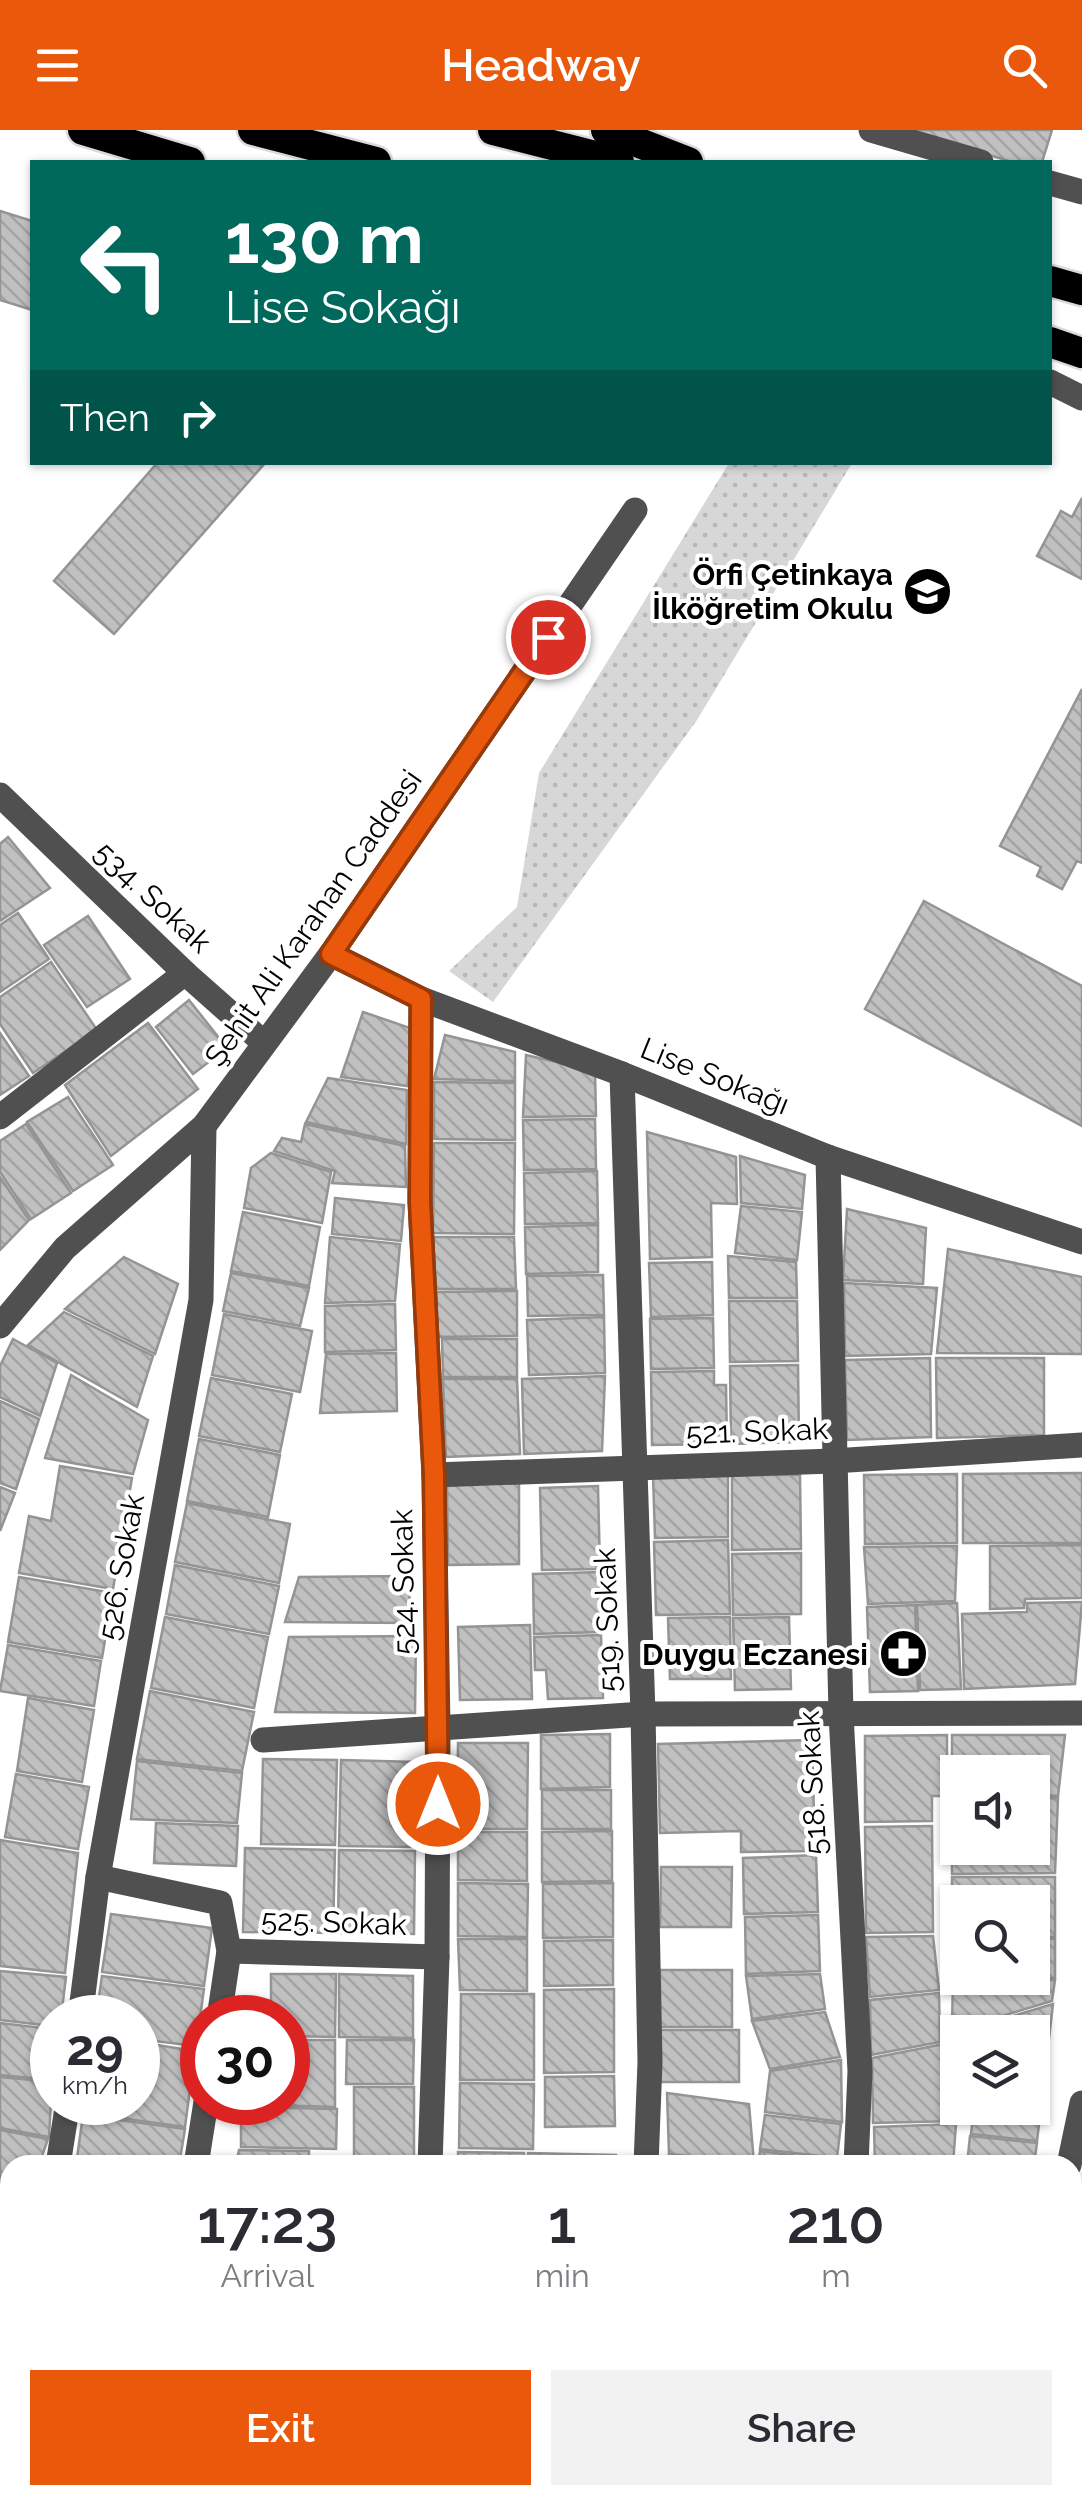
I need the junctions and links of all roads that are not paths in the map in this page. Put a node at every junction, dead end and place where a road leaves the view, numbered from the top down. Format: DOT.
graph roads {
  1 [pos="84,130"];
  2 [pos="253,130"];
  3 [pos="494,130"];
  4 [pos="606,130"];
  5 [pos="871,130"];
  6 [pos="183,160"];
  7 [pos="368,160"];
  8 [pos="611,160"];
  9 [pos="683,160"];
  10 [pos="974,160"];
  11 [pos="1052,184"];
  12 [pos="1082,192"];
  13 [pos="1052,282"];
  14 [pos="1082,290"];
  15 [pos="1052,343"];
  16 [pos="1082,352"];
  17 [pos="1052,383"];
  18 [pos="1082,398"];
  19 [pos="636,510"];
  20 [pos="0,794"];
  21 [pos="331,954"];
  22 [pos="185,973"];
  23 [pos="421,999"];
  24 [pos="264,1043"];
  25 [pos="622,1074"];
  26 [pos="0,1117"];
  27 [pos="204,1126"];
  28 [pos="828,1157"];
  29 [pos="1082,1242"];
  30 [pos="0,1326"];
  31 [pos="1082,1445"];
  32 [pos="834,1460"];
  33 [pos="634,1468"];
  34 [pos="434,1475"];
  35 [pos="1082,1713"];
  36 [pos="643,1714"];
  37 [pos="841,1714"];
  38 [pos="438,1728"];
  39 [pos="263,1740"];
  40 [pos="98,1877"];
  41 [pos="228,1952"];
  42 [pos="437,1958"];
  43 [pos="83,1995"];
  44 [pos="221,1995"];
  45 [pos="1082,2104"];
  46 [pos="64,2125"];
  47 [pos="202,2125"];
  48 [pos="60,2155"];
  49 [pos="198,2155"];
  50 [pos="430,2155"];
  51 [pos="646,2155"];
  52 [pos="856,2155"];
  53 [pos="1071,2155"];
  1 -- 6 [label="highway"];
  2 -- 7 [label="highway"];
  3 -- 8 [label="highway"];
  4 -- 9 [label="highway"];
  5 -- 10 [label="street"];
  11 -- 12 [label="street"];
  13 -- 14 [label="highway"];
  15 -- 16 [label="highway"];
  17 -- 18 [label="street"];
  19 -- 21 [label="street, Şehit Ali Karahan Caddesi"];
  20 -- 22 [label="street, 534. Sokak"];
  21 -- 23 [label="street, Lise Sokağı"];
  21 -- 24 [label="street, Şehit Ali Karahan Caddesi"];
  22 -- 24 [label="street, 534. Sokak"];
  22 -- 26 [label="street"];
  23 -- 25 [label="street, Lise Sokağı"];
  23 -- 34 [label="street, 524. Sokak"];
  24 -- 27 [label="street, Şehit Ali Karahan Caddesi"];
  25 -- 28 [label="street, Lise Sokağı"];
  25 -- 33 [label="street, 519. Sokak"];
  27 -- 30 [label="street, Şehit Ali Karahan Caddesi"];
  27 -- 40 [label="street, 526. Sokak"];
  28 -- 29 [label="street, Lise Sokağı"];
  28 -- 32 [label="street, 518. Sokak"];
  31 -- 32 [label="street, 521. Sokak"];
  32 -- 33 [label="street, 521. Sokak"];
  32 -- 37 [label="street, 518. Sokak"];
  33 -- 34 [label="street, 521. Sokak"];
  33 -- 36 [label="street, 519. Sokak"];
  34 -- 38 [label="street, 524. Sokak"];
  35 -- 37 [label="street"];
  36 -- 37 [label="street"];
  36 -- 38 [label="street"];
  36 -- 51 [label="street, 519. Sokak"];
  37 -- 52 [label="street, 518. Sokak"];
  38 -- 39 [label="street"];
  38 -- 42 [label="street, 524. Sokak"];
  40 -- 41 [label="street, 525. Sokak"];
  40 -- 43 [label="street, 526. Sokak"];
  41 -- 42 [label="street, 525. Sokak"];
  41 -- 44 [label="street, 525. Sokak"];
  42 -- 50 [label="street, 524. Sokak"];
  45 -- 53 [label="street"];
  46 -- 48 [label="street"];
  47 -- 49 [label="street"];
}
